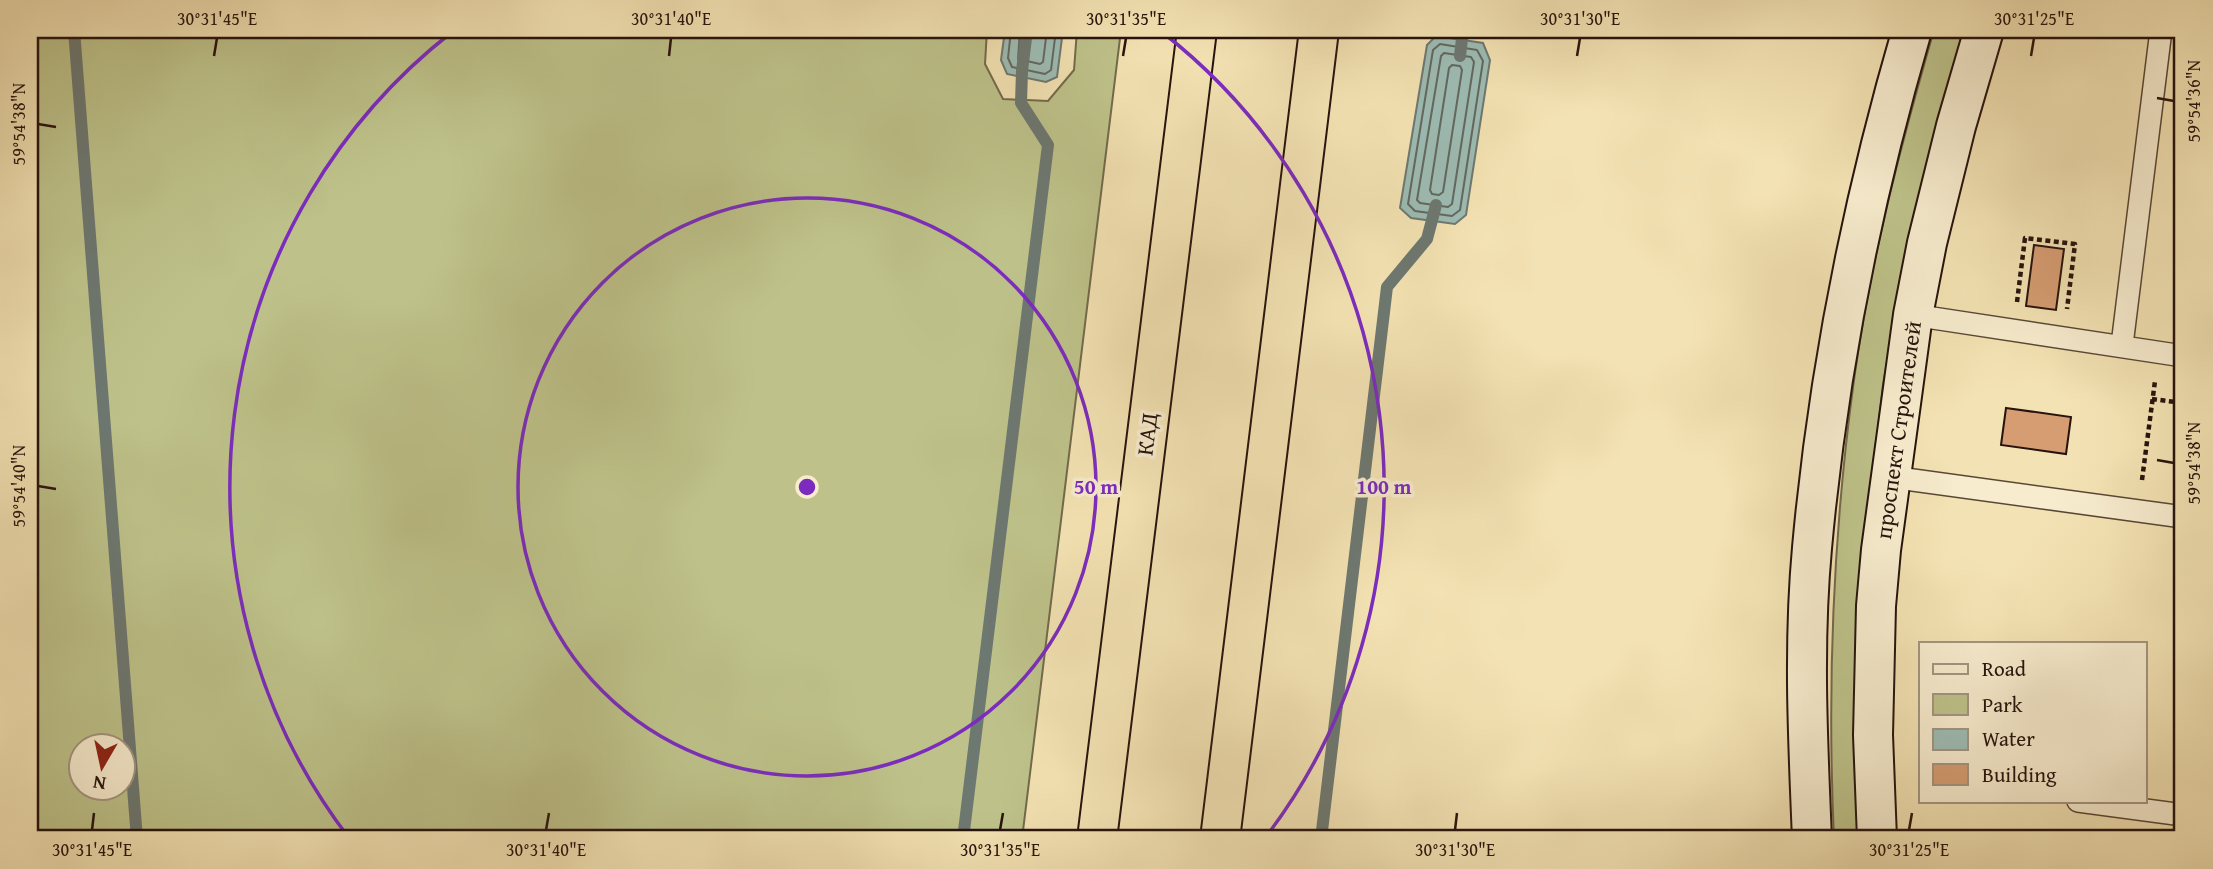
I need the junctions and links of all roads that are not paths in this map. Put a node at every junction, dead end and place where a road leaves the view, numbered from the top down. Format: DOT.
graph roads {
  1 [pos="1197,30"];
  2 [pos="1319,30"];
  3 [pos="1912,30"];
  4 [pos="1984,30"];
  5 [pos="2161,30"];
  6 [pos="1913,315"];
  7 [pos="2122,345"];
  8 [pos="2183,356"];
  9 [pos="1891,477"];
  10 [pos="2183,517"];
  11 [pos="2086,802"];
  12 [pos="2183,815"];
  13 [pos="1097,839"];
  14 [pos="1220,839"];
  15 [pos="1812,839"];
  16 [pos="1877,839"];
  1 -- 13 [label="highway, КАД"];
  2 -- 14 [label="highway"];
  3 -- 15 [label="street"];
  4 -- 6 [label="street, проспект Строителей"];
  5 -- 7 [label="lane"];
  6 -- 7 [label="lane"];
  6 -- 9 [label="street, проспект Строителей"];
  7 -- 8 [label="lane"];
  9 -- 10 [label="lane"];
  9 -- 16 [label="street, проспект Строителей"];
  11 -- 12 [label="lane"];
}
